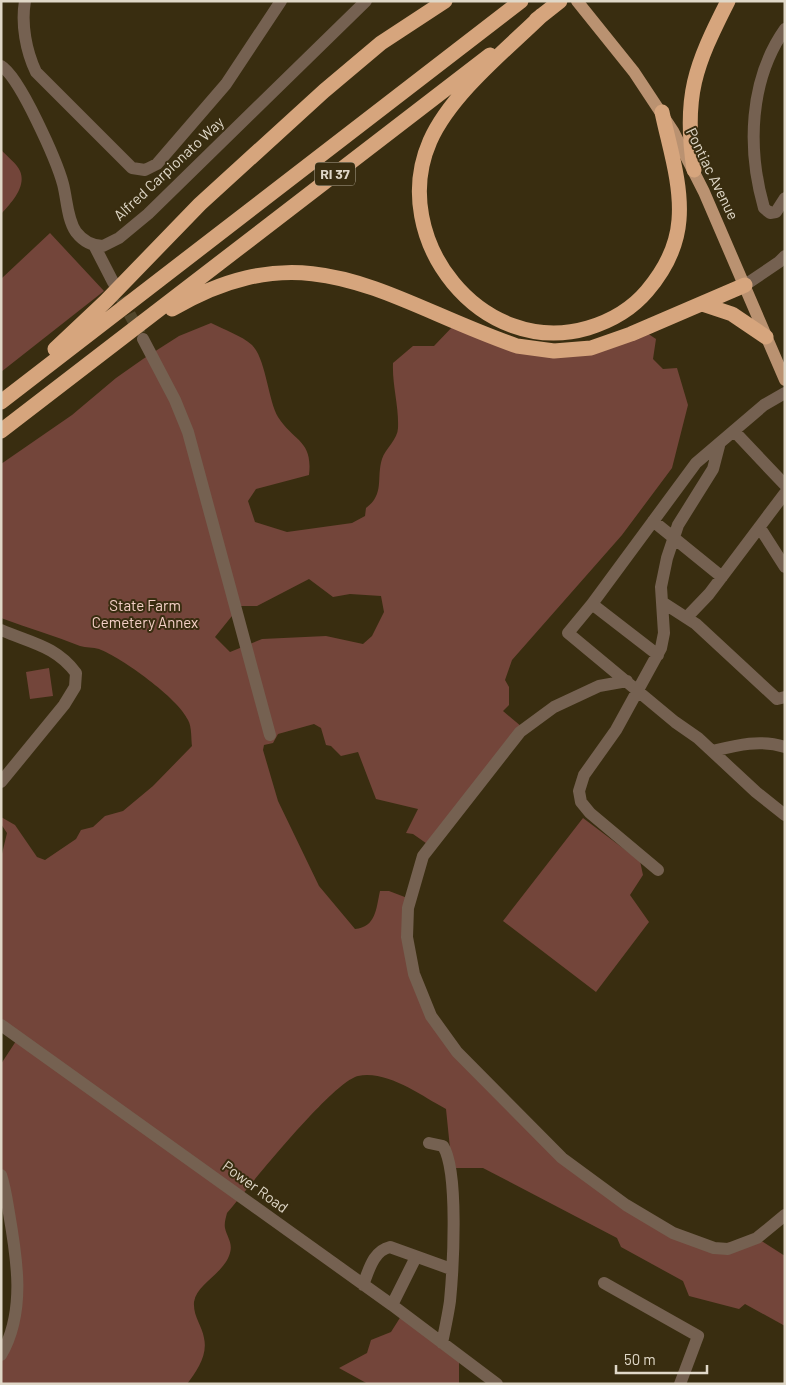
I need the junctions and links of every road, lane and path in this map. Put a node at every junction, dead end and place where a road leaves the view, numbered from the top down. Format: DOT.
graph roads {
  1 [pos="25,1"];
  2 [pos="281,1"];
  3 [pos="366,1"];
  4 [pos="445,1"];
  5 [pos="521,1"];
  6 [pos="560,1"];
  7 [pos="577,1"];
  8 [pos="728,1"];
  9 [pos="542,15"];
  10 [pos="785,29"];
  11 [pos="1,66"];
  12 [pos="662,112"];
  13 [pos="694,170"];
  14 [pos="785,198"];
  15 [pos="94,245"];
  16 [pos="785,256"];
  17 [pos="113,282"];
  18 [pos="745,285"];
  19 [pos="702,304"];
  20 [pos="128,333"];
  21 [pos="766,338"];
  22 [pos="143,339"];
  23 [pos="785,380"];
  24 [pos="785,393"];
  25 [pos="1,400"];
  26 [pos="1,431"];
  27 [pos="734,431"];
  28 [pos="719,446"];
  29 [pos="785,484"];
  30 [pos="785,493"];
  31 [pos="653,521"];
  32 [pos="760,528"];
  33 [pos="673,539"];
  34 [pos="785,567"];
  35 [pos="722,577"];
  36 [pos="662,602"];
  37 [pos="592,604"];
  38 [pos="687,617"];
  39 [pos="1,630"];
  40 [pos="658,655"];
  41 [pos="627,681"];
  42 [pos="638,690"];
  43 [pos="785,697"];
  44 [pos="270,735"];
  45 [pos="785,747"];
  46 [pos="713,751"];
  47 [pos="1,782"];
  48 [pos="785,815"];
  49 [pos="658,870"];
  50 [pos="1,1025"];
  51 [pos="428,1143"];
  52 [pos="1,1175"];
  53 [pos="785,1215"];
  54 [pos="416,1257"];
  55 [pos="451,1269"];
  56 [pos="604,1283"];
  57 [pos="364,1285"];
  58 [pos="392,1305"];
  59 [pos="442,1343"];
  60 [pos="1,1355"];
  61 [pos="492,1381"];
  62 [pos="508,1384"];
  63 [pos="680,1384"];
  1 -- 2 [label="street"];
  3 -- 15 [label="street, Alfred Carpionato Way"];
  4 -- 25 [label="highway"];
  5 -- 25 [label="highway, RI 37"];
  6 -- 9 [label="highway, RI 37"];
  7 -- 12 [label="main road, Pontiac Avenue"];
  8 -- 13 [label="highway"];
  9 -- 12 [label="highway"];
  9 -- 20 [label="highway, RI 37"];
  10 -- 14 [label="street"];
  11 -- 15 [label="street"];
  12 -- 13 [label="main road, Pontiac Avenue"];
  13 -- 18 [label="main road, Pontiac Avenue"];
  15 -- 17 [label="street"];
  16 -- 18 [label="street"];
  18 -- 19 [label="highway"];
  18 -- 21 [label="main road, Pontiac Avenue"];
  19 -- 20 [label="highway"];
  19 -- 21 [label="highway"];
  20 -- 26 [label="highway, RI 37"];
  21 -- 23 [label="main road, Pontiac Avenue"];
  22 -- 44 [label="street"];
  24 -- 27 [label="street"];
  27 -- 28 [label="street"];
  27 -- 29 [label="street"];
  28 -- 31 [label="street"];
  28 -- 33 [label="street"];
  30 -- 32 [label="street"];
  31 -- 33 [label="street"];
  31 -- 37 [label="street"];
  32 -- 34 [label="street"];
  32 -- 35 [label="street"];
  33 -- 35 [label="street"];
  33 -- 36 [label="street"];
  35 -- 38 [label="street"];
  36 -- 38 [label="street"];
  36 -- 40 [label="street"];
  37 -- 40 [label="street"];
  37 -- 41 [label="street"];
  38 -- 43 [label="street"];
  39 -- 47 [label="street"];
  40 -- 42 [label="street"];
  41 -- 42 [label="street"];
  41 -- 53 [label="street"];
  42 -- 46 [label="street"];
  42 -- 49 [label="street"];
  45 -- 46 [label="street"];
  46 -- 48 [label="street"];
  50 -- 57 [label="street, Power Road"];
  51 -- 55 [label="street"];
  52 -- 60 [label="street"];
  54 -- 55 [label="street"];
  54 -- 57 [label="street"];
  54 -- 58 [label="street"];
  55 -- 59 [label="street"];
  56 -- 63 [label="street"];
  57 -- 58 [label="street, Power Road"];
  58 -- 59 [label="street, Power Road"];
  59 -- 61 [label="street, Power Road"];
  61 -- 62 [label="street, Power Road"];
}
